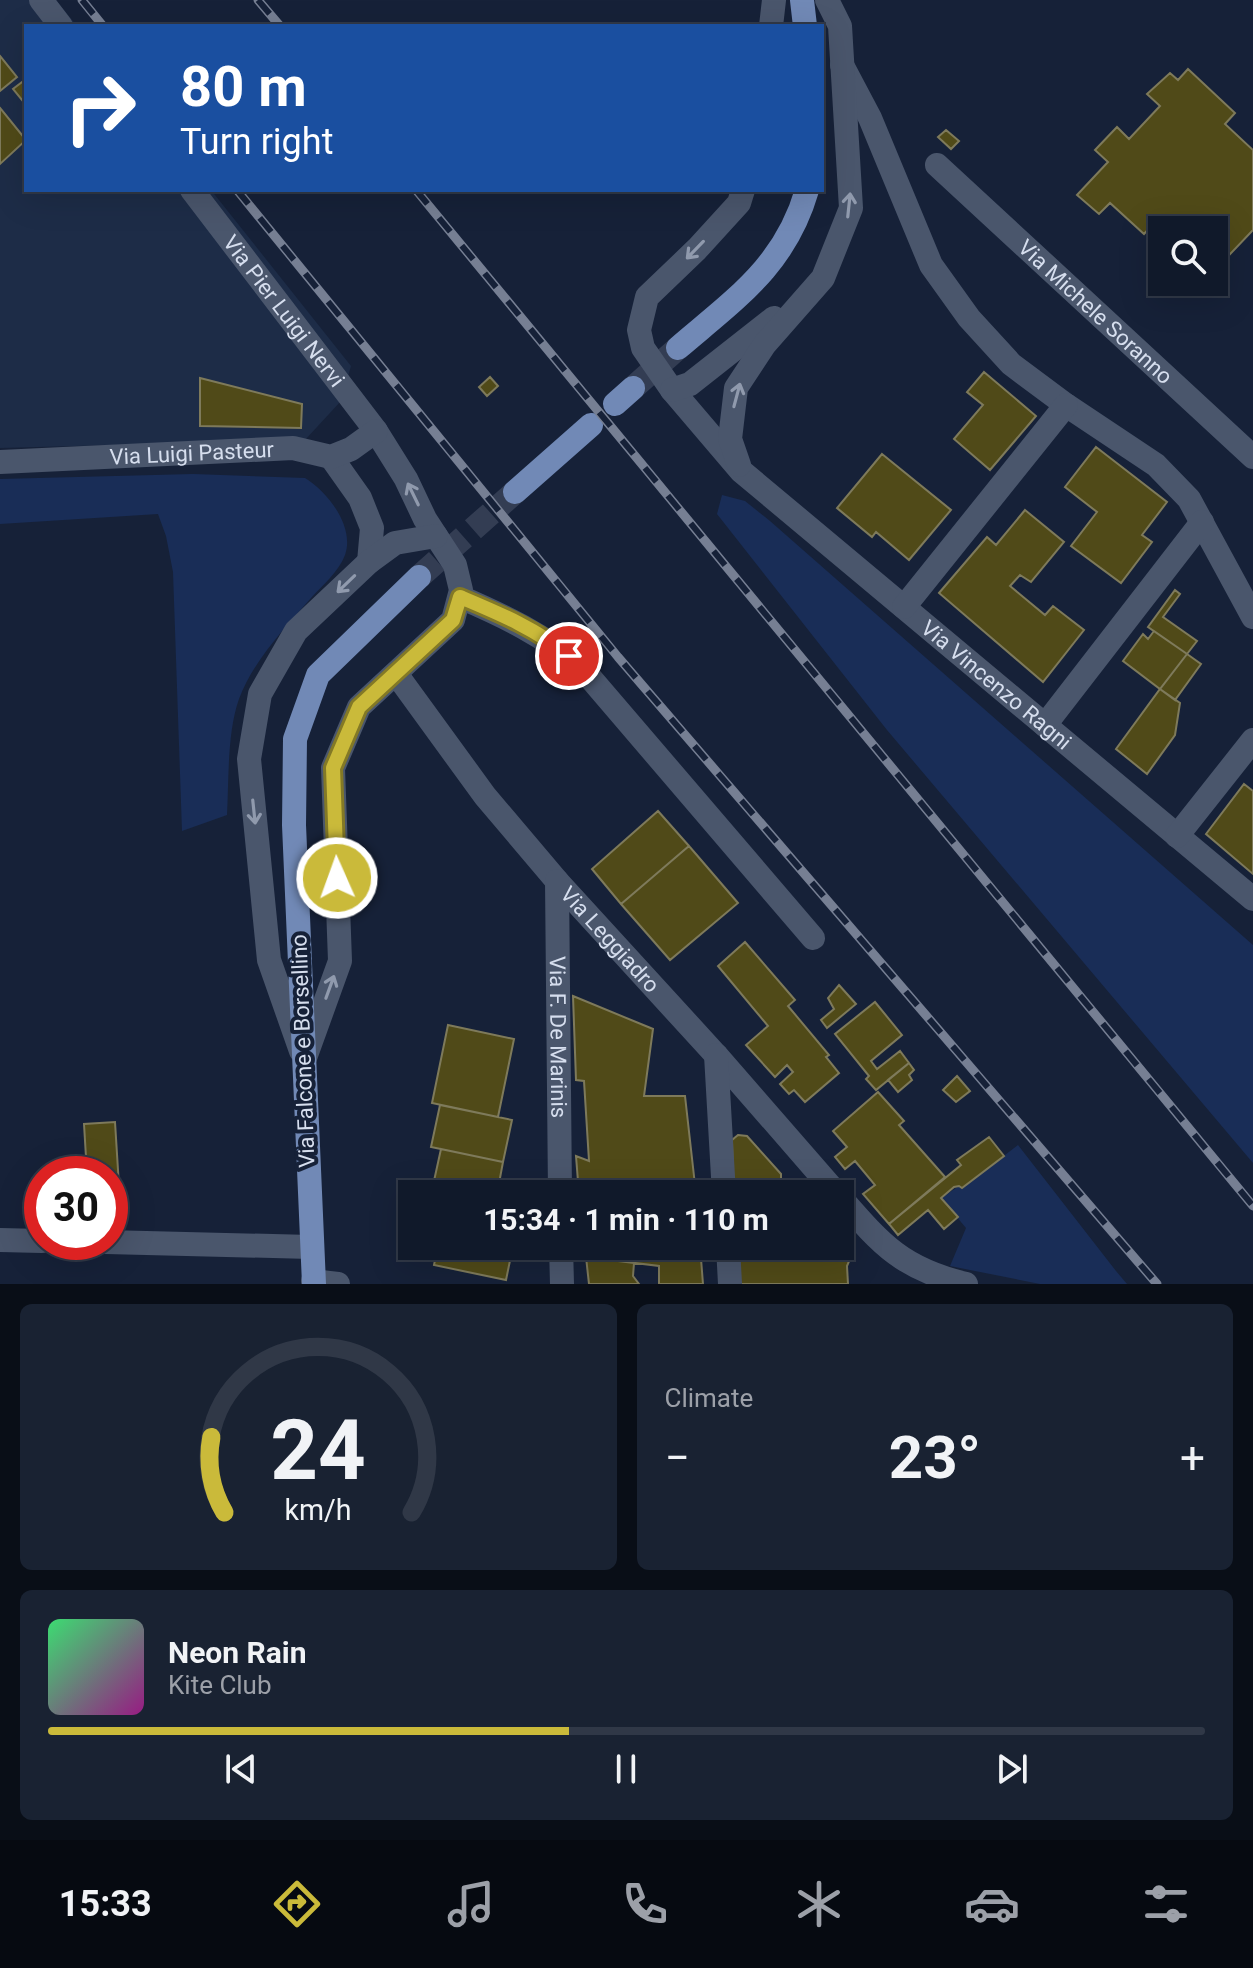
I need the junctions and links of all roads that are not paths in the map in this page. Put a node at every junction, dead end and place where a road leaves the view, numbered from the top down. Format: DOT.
graph roads {
  1 [pos="41,0"];
  2 [pos="774,0"];
  3 [pos="802,0"];
  4 [pos="827,0"];
  5 [pos="59,24"];
  6 [pos="771,24"];
  7 [pos="805,24"];
  8 [pos="842,65"];
  9 [pos="937,165"];
  10 [pos="194,192"];
  11 [pos="742,192"];
  12 [pos="806,192"];
  13 [pos="823,278"];
  14 [pos="678,348"];
  15 [pos="672,390"];
  16 [pos="1066,405"];
  17 [pos="591,425"];
  18 [pos="376,431"];
  19 [pos="331,457"];
  20 [pos="1253,457"];
  21 [pos="0,462"];
  22 [pos="741,471"];
  23 [pos="515,492"];
  24 [pos="1202,522"];
  25 [pos="436,536"];
  26 [pos="369,562"];
  27 [pos="419,577"];
  28 [pos="460,597"];
  29 [pos="904,607"];
  30 [pos="1253,617"];
  31 [pos="397,675"];
  32 [pos="1045,725"];
  33 [pos="1253,740"];
  34 [pos="1177,836"];
  35 [pos="557,881"];
  36 [pos="1253,899"];
  37 [pos="813,938"];
  38 [pos="716,1055"];
  39 [pos="304,1061"];
  40 [pos="560,1180"];
  41 [pos="723,1180"];
  42 [pos="825,1180"];
  43 [pos="854,1213"];
  44 [pos="0,1240"];
  45 [pos="24,1241"];
  46 [pos="128,1243"];
  47 [pos="311,1247"];
  48 [pos="561,1260"];
  49 [pos="729,1260"];
  50 [pos="322,1283"];
  51 [pos="562,1284"];
  52 [pos="730,1284"];
  53 [pos="966,1284"];
  1 -- 5 [label="street"];
  2 -- 6 [label="street"];
  3 -- 7 [label="main road"];
  4 -- 8 [label="street"];
  13 -- 8 [label="street, one-way"];
  8 -- 16 [label="street"];
  9 -- 20 [label="street, Via Michele Soranno"];
  10 -- 18 [label="street, Via Pier Luigi Nervi"];
  11 -- 15 [label="street, Via Vincenzo Ragni, one-way"];
  12 -- 14 [label="main road"];
  13 -- 15 [label="street"];
  22 -- 13 [label="street, one-way"];
  15 -- 22 [label="street, Via Vincenzo Ragni"];
  16 -- 24 [label="street"];
  16 -- 29 [label="street"];
  17 -- 23 [label="main road"];
  18 -- 19 [label="street"];
  25 -- 18 [label="street, Via Pier Luigi Nervi, one-way"];
  19 -- 21 [label="street, Via Luigi Pasteur"];
  19 -- 26 [label="street"];
  22 -- 29 [label="street, Via Vincenzo Ragni"];
  24 -- 30 [label="street"];
  24 -- 32 [label="street"];
  25 -- 26 [label="street"];
  25 -- 28 [label="street, Via Pier Luigi Nervi"];
  26 -- 39 [label="street, one-way"];
  27 -- 39 [label="main road, Via Falcone e Borsellino"];
  28 -- 31 [label="street"];
  28 -- 37 [label="street"];
  29 -- 32 [label="street, Via Vincenzo Ragni"];
  31 -- 35 [label="street, Via Leggiadro"];
  39 -- 31 [label="street, one-way"];
  32 -- 34 [label="street, Via Vincenzo Ragni"];
  33 -- 34 [label="street"];
  34 -- 36 [label="street, Via Vincenzo Ragni"];
  35 -- 38 [label="street, Via Leggiadro"];
  35 -- 40 [label="street, Via F. De Marinis"];
  38 -- 41 [label="street"];
  38 -- 42 [label="street, Via Leggiadro"];
  39 -- 47 [label="main road, Via Falcone e Borsellino"];
  43 -- 53 [label="street, Via Leggiadro"];
  44 -- 45 [label="street"];
  46 -- 47 [label="street"];
  47 -- 50 [label="main road, Via Falcone e Borsellino"];
  48 -- 51 [label="street"];
  49 -- 52 [label="street"];
}
